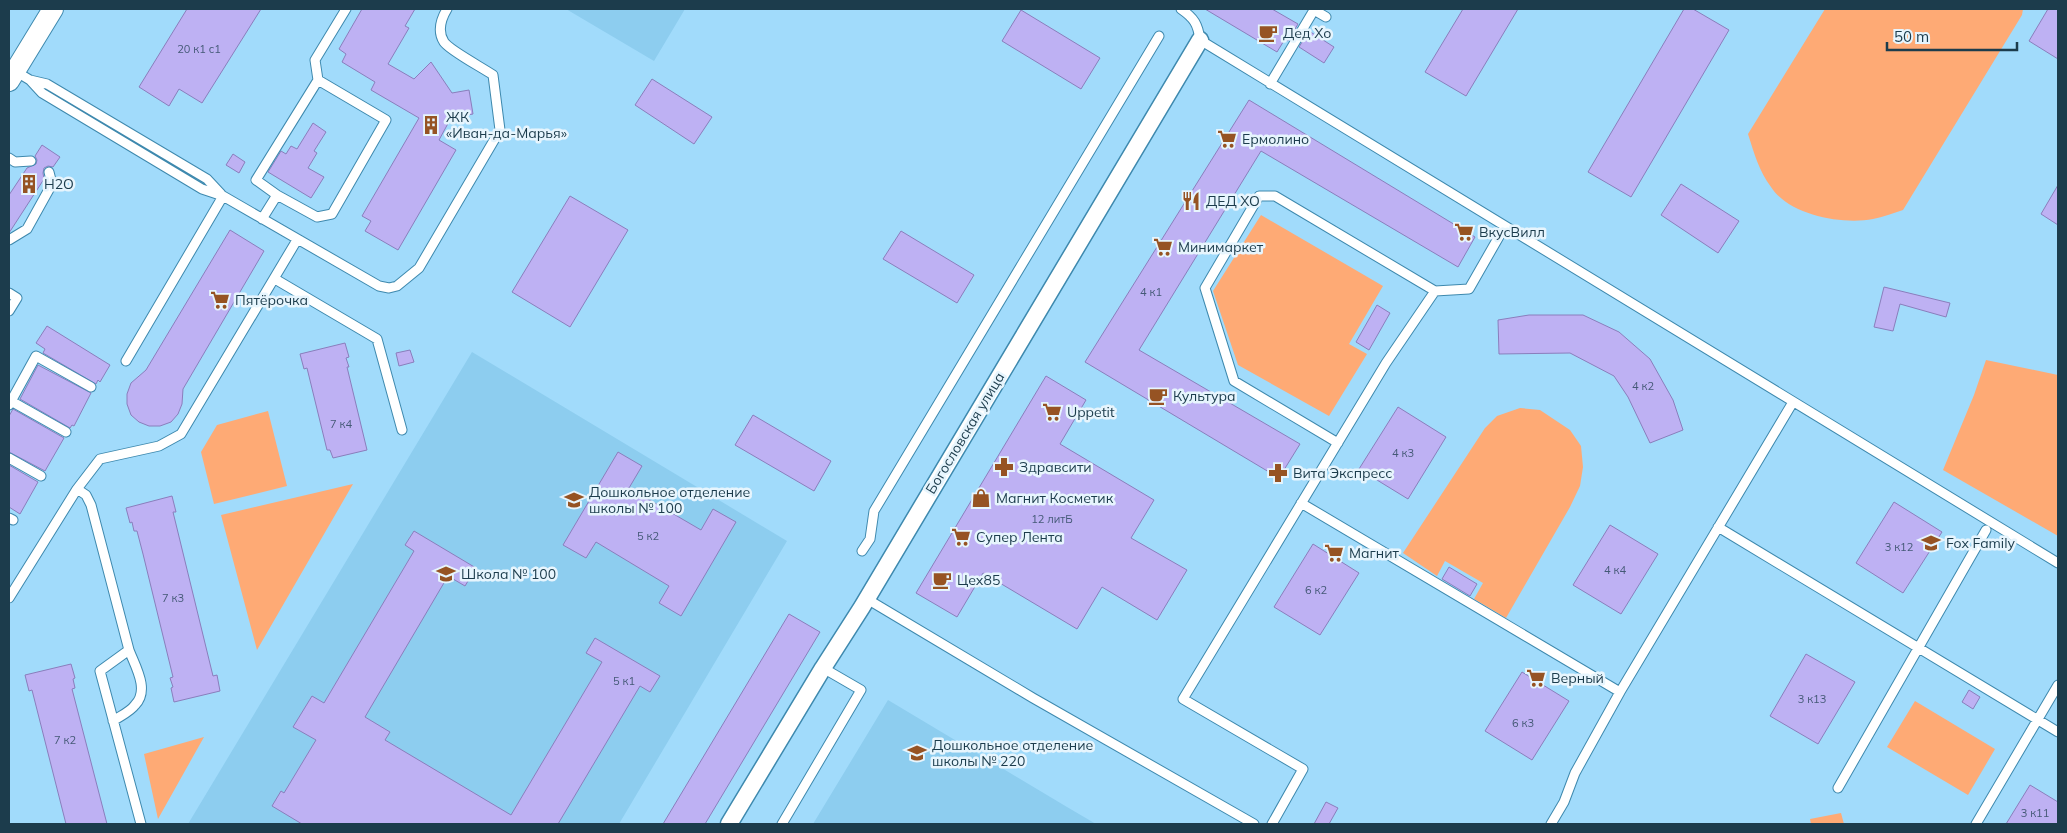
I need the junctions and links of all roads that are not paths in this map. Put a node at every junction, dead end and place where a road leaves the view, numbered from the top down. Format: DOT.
graph roads {
  1 [pos="53,9"];
  2 [pos="346,9"];
  3 [pos="447,9"];
  4 [pos="1181,9"];
  5 [pos="1313,9"];
  6 [pos="1326,17"];
  7 [pos="1159,36"];
  8 [pos="1200,40"];
  9 [pos="18,78"];
  10 [pos="318,80"];
  11 [pos="1270,84"];
  12 [pos="9,158"];
  13 [pos="31,161"];
  14 [pos="49,172"];
  15 [pos="277,195"];
  16 [pos="223,196"];
  17 [pos="262,220"];
  18 [pos="1505,226"];
  19 [pos="9,240"];
  20 [pos="297,240"];
  21 [pos="275,279"];
  22 [pos="1435,291"];
  23 [pos="9,293"];
  24 [pos="9,311"];
  25 [pos="126,361"];
  26 [pos="91,387"];
  27 [pos="1793,402"];
  28 [pos="10,403"];
  29 [pos="402,430"];
  30 [pos="66,432"];
  31 [pos="1338,443"];
  32 [pos="9,458"];
  33 [pos="41,476"];
  34 [pos="77,489"];
  35 [pos="1301,503"];
  36 [pos="1718,527"];
  37 [pos="1986,530"];
  38 [pos="862,550"];
  39 [pos="2058,563"];
  40 [pos="9,598"];
  41 [pos="867,599"];
  42 [pos="1917,647"];
  43 [pos="129,650"];
  44 [pos="823,668"];
  45 [pos="2058,685"];
  46 [pos="1620,692"];
  47 [pos="2037,719"];
  48 [pos="113,721"];
  49 [pos="2058,732"];
  50 [pos="1838,788"];
  51 [pos="141,824"];
  52 [pos="729,824"];
  53 [pos="782,824"];
  54 [pos="1254,824"];
  55 [pos="1272,824"];
  56 [pos="1551,824"];
  57 [pos="1976,824"];
  1 -- 9 [label="street"];
  2 -- 10 [label="lane"];
  3 -- 20 [label="lane"];
  4 -- 8 [label="lane"];
  5 -- 6 [label="lane"];
  5 -- 11 [label="lane"];
  7 -- 38 [label="lane"];
  8 -- 11 [label="lane"];
  8 -- 41 [label="street, Богословская улица"];
  9 -- 16 [label="lane"];
  10 -- 15 [label="lane"];
  10 -- 15 [label="lane"];
  11 -- 18 [label="lane"];
  12 -- 13 [label="lane"];
  14 -- 19 [label="lane"];
  15 -- 17 [label="lane"];
  16 -- 17 [label="lane"];
  16 -- 25 [label="lane"];
  17 -- 20 [label="lane"];
  18 -- 22 [label="lane"];
  18 -- 27 [label="lane"];
  20 -- 21 [label="lane"];
  21 -- 29 [label="lane"];
  21 -- 34 [label="lane"];
  22 -- 31 [label="lane"];
  22 -- 31 [label="lane"];
  23 -- 24 [label="lane"];
  26 -- 28 [label="lane"];
  27 -- 36 [label="lane"];
  27 -- 39 [label="lane"];
  28 -- 30 [label="lane"];
  31 -- 35 [label="lane"];
  32 -- 33 [label="lane"];
  34 -- 40 [label="lane"];
  34 -- 43 [label="lane"];
  35 -- 46 [label="lane"];
  35 -- 55 [label="lane"];
  36 -- 42 [label="lane"];
  36 -- 46 [label="lane"];
  37 -- 42 [label="lane"];
  41 -- 44 [label="street, Богословская улица"];
  41 -- 54 [label="lane"];
  42 -- 47 [label="lane"];
  42 -- 50 [label="lane"];
  43 -- 48 [label="lane"];
  43 -- 48 [label="lane"];
  44 -- 52 [label="street, Богословская улица"];
  44 -- 53 [label="lane"];
  45 -- 47 [label="lane"];
  46 -- 56 [label="lane"];
  47 -- 49 [label="lane"];
  47 -- 57 [label="lane"];
  48 -- 51 [label="lane"];
}
